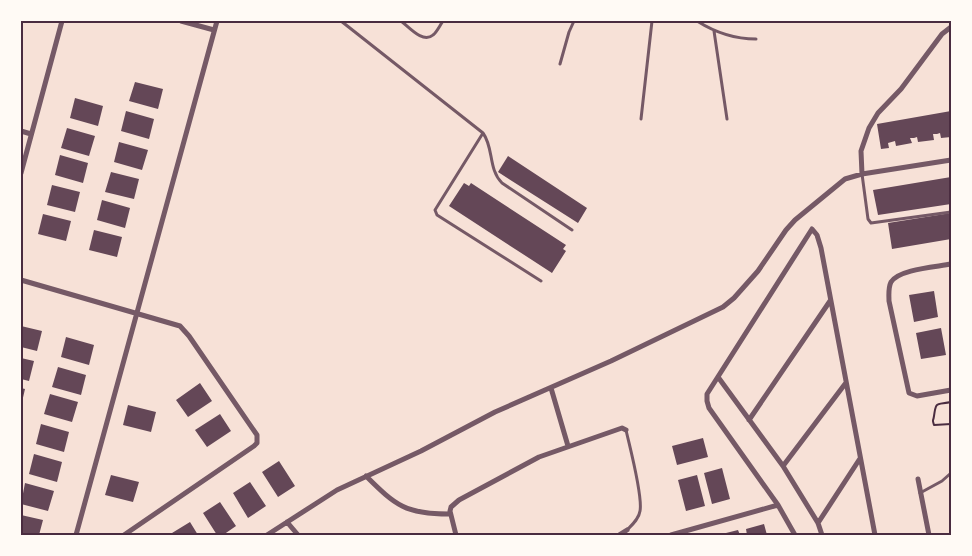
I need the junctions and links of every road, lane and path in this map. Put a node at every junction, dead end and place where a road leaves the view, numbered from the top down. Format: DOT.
graph roads {
  1 [pos="62,21"];
  2 [pos="181,21"];
  3 [pos="217,21"];
  4 [pos="342,21"];
  5 [pos="401,21"];
  6 [pos="443,21"];
  7 [pos="574,21"];
  8 [pos="652,21"];
  9 [pos="697,21"];
  10 [pos="951,27"];
  11 [pos="214,30"];
  12 [pos="714,31"];
  13 [pos="756,39"];
  14 [pos="560,64"];
  15 [pos="641,119"];
  16 [pos="728,119"];
  17 [pos="21,131"];
  18 [pos="484,133"];
  19 [pos="31,134"];
  20 [pos="951,160"];
  21 [pos="21,173"];
  22 [pos="862,174"];
  23 [pos="951,212"];
  24 [pos="572,230"];
  25 [pos="951,264"];
  26 [pos="21,280"];
  27 [pos="541,281"];
  28 [pos="830,301"];
  29 [pos="137,313"];
  30 [pos="718,377"];
  31 [pos="845,384"];
  32 [pos="551,388"];
  33 [pos="951,390"];
  34 [pos="951,402"];
  35 [pos="749,420"];
  36 [pos="951,424"];
  37 [pos="626,430"];
  38 [pos="568,446"];
  39 [pos="860,459"];
  40 [pos="783,466"];
  41 [pos="951,473"];
  42 [pos="366,476"];
  43 [pos="918,479"];
  44 [pos="920,493"];
  45 [pos="778,505"];
  46 [pos="450,514"];
  47 [pos="287,522"];
  48 [pos="818,523"];
  49 [pos="627,530"];
  50 [pos="76,535"];
  51 [pos="124,535"];
  52 [pos="267,535"];
  53 [pos="298,535"];
  54 [pos="456,535"];
  55 [pos="619,535"];
  56 [pos="671,535"];
  57 [pos="795,535"];
  58 [pos="822,535"];
  59 [pos="875,535"];
  60 [pos="929,535"];
  1 -- 19 [label="street"];
  2 -- 11 [label="street"];
  3 -- 11 [label="street"];
  4 -- 18 [label="lane"];
  5 -- 6 [label="lane"];
  7 -- 14 [label="lane"];
  8 -- 15 [label="lane"];
  9 -- 12 [label="lane"];
  10 -- 22 [label="street"];
  11 -- 29 [label="street"];
  12 -- 13 [label="lane"];
  12 -- 16 [label="lane"];
  17 -- 19 [label="street"];
  18 -- 24 [label="lane"];
  18 -- 27 [label="lane"];
  19 -- 21 [label="street"];
  20 -- 22 [label="street"];
  22 -- 23 [label="lane"];
  22 -- 32 [label="street"];
  25 -- 33 [label="street"];
  26 -- 29 [label="street"];
  28 -- 30 [label="street"];
  28 -- 31 [label="street"];
  28 -- 35 [label="street"];
  29 -- 50 [label="street"];
  29 -- 51 [label="street"];
  30 -- 35 [label="street"];
  30 -- 45 [label="street"];
  31 -- 39 [label="street"];
  31 -- 40 [label="street"];
  32 -- 38 [label="street"];
  32 -- 42 [label="street"];
  34 -- 36 [label="path"];
  35 -- 40 [label="street"];
  37 -- 38 [label="street"];
  37 -- 49 [label="lane"];
  38 -- 46 [label="street"];
  39 -- 48 [label="street"];
  39 -- 59 [label="street"];
  40 -- 48 [label="street"];
  41 -- 44 [label="lane"];
  42 -- 46 [label="street"];
  42 -- 47 [label="street"];
  43 -- 44 [label="street"];
  44 -- 60 [label="street"];
  45 -- 56 [label="street"];
  45 -- 57 [label="street"];
  46 -- 54 [label="street"];
  47 -- 52 [label="street"];
  47 -- 53 [label="street"];
  48 -- 58 [label="street"];
  49 -- 55 [label="street"];
}
